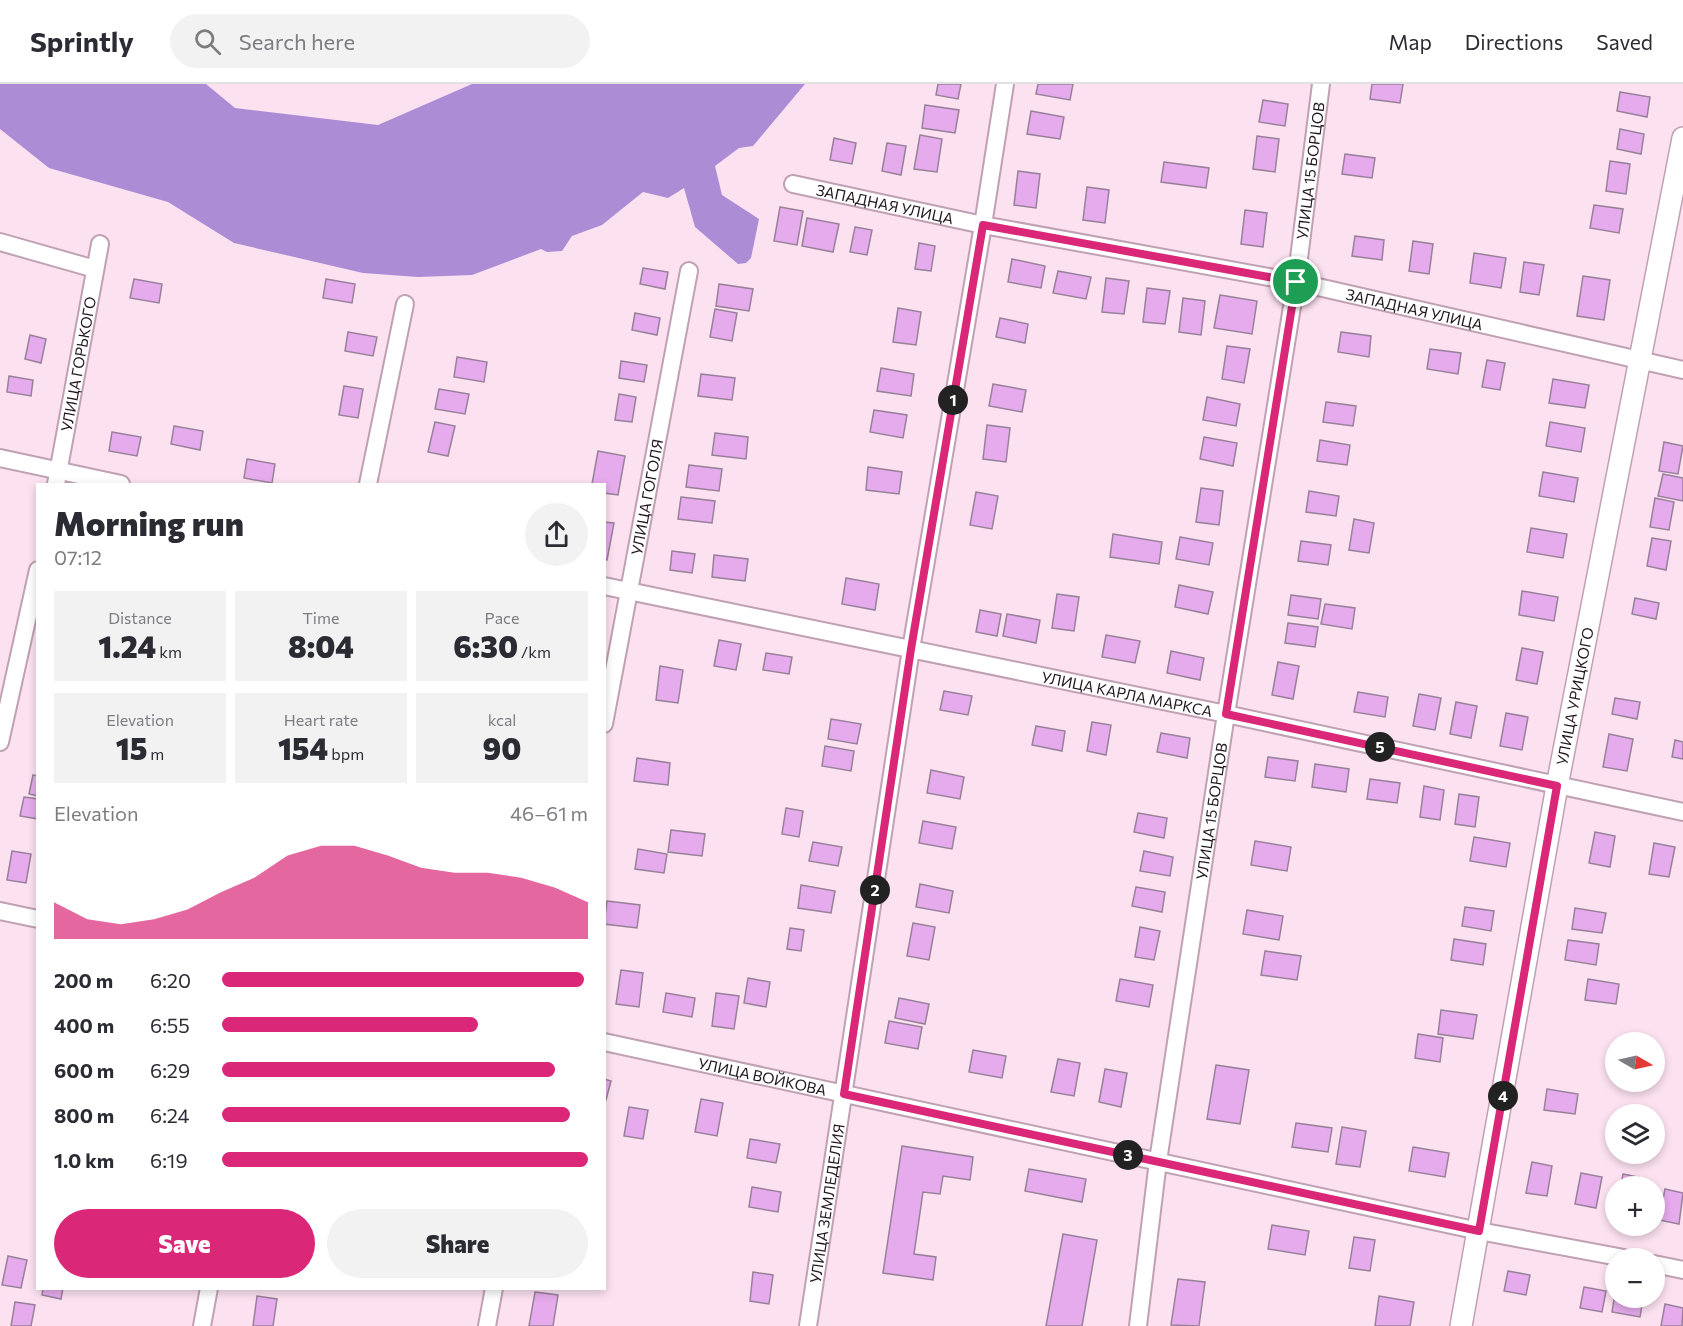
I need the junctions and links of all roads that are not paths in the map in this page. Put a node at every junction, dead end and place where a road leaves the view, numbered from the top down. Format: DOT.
graph roads {
  1 [pos="1005,84"];
  2 [pos="1321,84"];
  3 [pos="1683,138"];
  4 [pos="793,184"];
  5 [pos="983,225"];
  6 [pos="0,242"];
  7 [pos="100,244"];
  8 [pos="94,269"];
  9 [pos="689,271"];
  10 [pos="1296,282"];
  11 [pos="405,304"];
  12 [pos="1640,359"];
  13 [pos="1683,370"];
  14 [pos="0,458"];
  15 [pos="58,478"];
  16 [pos="110,483"];
  17 [pos="368,483"];
  18 [pos="36,579"];
  19 [pos="606,586"];
  20 [pos="630,591"];
  21 [pos="911,649"];
  22 [pos="606,714"];
  23 [pos="1226,714"];
  24 [pos="0,742"];
  25 [pos="1557,786"];
  26 [pos="1683,812"];
  27 [pos="0,911"];
  28 [pos="36,919"];
  29 [pos="606,1042"];
  30 [pos="844,1094"];
  31 [pos="1158,1161"];
  32 [pos="1479,1231"];
  33 [pos="1605,1255"];
  34 [pos="1665,1266"];
  35 [pos="1683,1270"];
  36 [pos="209,1290"];
  37 [pos="494,1290"];
  38 [pos="202,1326"];
  39 [pos="487,1326"];
  40 [pos="808,1326"];
  41 [pos="1138,1326"];
  42 [pos="1461,1326"];
  1 -- 5 [label="street, УЛИЦА ЗЕМЛЕДЕЛИЯ"];
  2 -- 10 [label="street, УЛИЦА 15 БОРЦОВ"];
  3 -- 12 [label="street, УЛИЦА УРИЦКОГО"];
  4 -- 5 [label="street, ЗАПАДНАЯ УЛИЦА"];
  5 -- 10 [label="street, ЗАПАДНАЯ УЛИЦА"];
  5 -- 21 [label="street, УЛИЦА ЗЕМЛЕДЕЛИЯ"];
  6 -- 8 [label="street"];
  7 -- 8 [label="street, УЛИЦА ГОРЬКОГО"];
  8 -- 15 [label="street, УЛИЦА ГОРЬКОГО"];
  9 -- 20 [label="street, УЛИЦА ГОГОЛЯ"];
  10 -- 12 [label="street, ЗАПАДНАЯ УЛИЦА"];
  10 -- 23 [label="street, УЛИЦА 15 БОРЦОВ"];
  11 -- 17 [label="street"];
  12 -- 13 [label="street, ЗАПАДНАЯ УЛИЦА"];
  12 -- 25 [label="street, УЛИЦА УРИЦКОГО"];
  14 -- 15 [label="street"];
  15 -- 16 [label="street"];
  18 -- 24 [label="street"];
  19 -- 20 [label="street, УЛИЦА КАРЛА МАРКСА"];
  20 -- 21 [label="street, УЛИЦА КАРЛА МАРКСА"];
  20 -- 22 [label="street, УЛИЦА ГОГОЛЯ"];
  21 -- 23 [label="street, УЛИЦА КАРЛА МАРКСА"];
  21 -- 30 [label="street, УЛИЦА ЗЕМЛЕДЕЛИЯ"];
  23 -- 25 [label="street, УЛИЦА КАРЛА МАРКСА"];
  23 -- 31 [label="street, УЛИЦА 15 БОРЦОВ"];
  25 -- 26 [label="street, УЛИЦА КАРЛА МАРКСА"];
  25 -- 32 [label="street, УЛИЦА УРИЦКОГО"];
  27 -- 28 [label="street"];
  29 -- 30 [label="street, УЛИЦА ВОЙКОВА"];
  30 -- 31 [label="street, УЛИЦА ВОЙКОВА"];
  30 -- 40 [label="street, УЛИЦА ЗЕМЛЕДЕЛИЯ"];
  31 -- 32 [label="street, УЛИЦА ВОЙКОВА"];
  31 -- 41 [label="street, УЛИЦА 15 БОРЦОВ"];
  32 -- 33 [label="street, УЛИЦА ВОЙКОВА"];
  32 -- 42 [label="street, УЛИЦА УРИЦКОГО"];
  34 -- 35 [label="street"];
  36 -- 38 [label="street"];
  37 -- 39 [label="street"];
}
